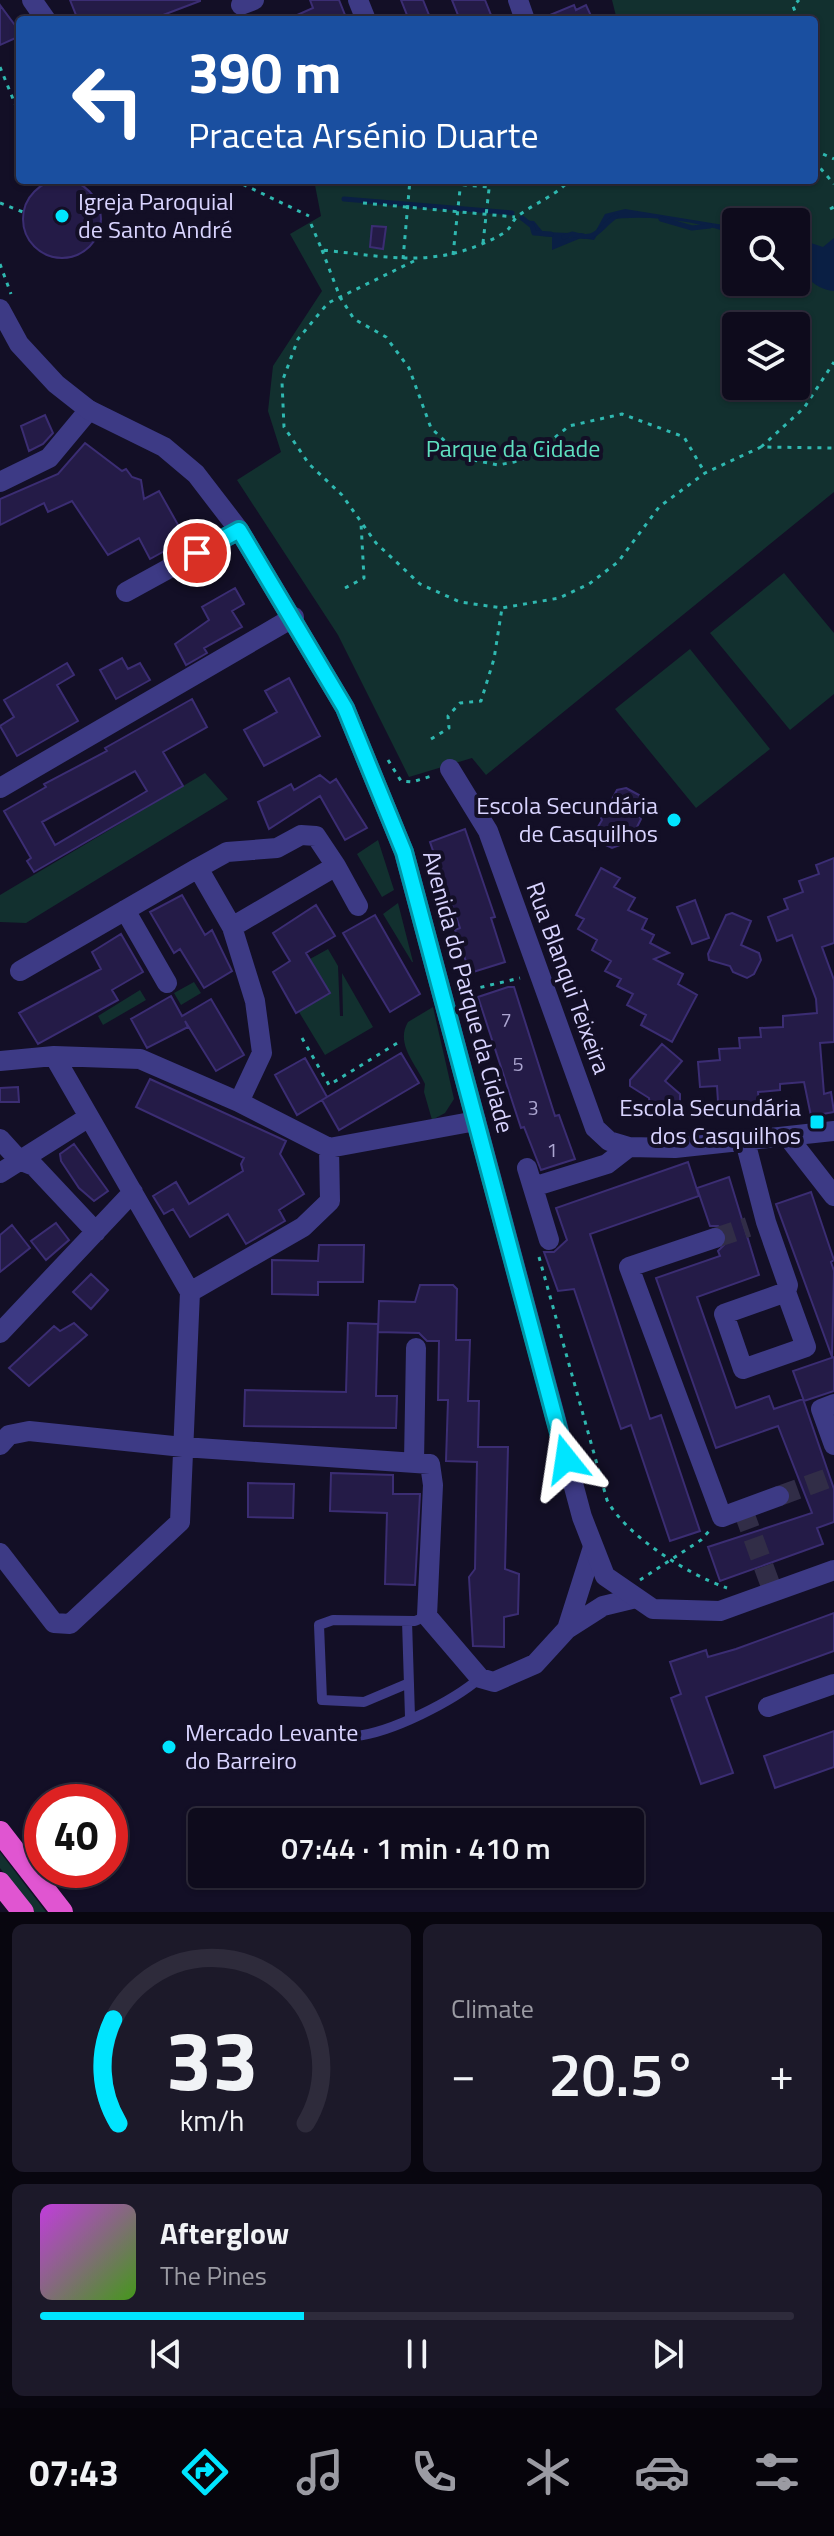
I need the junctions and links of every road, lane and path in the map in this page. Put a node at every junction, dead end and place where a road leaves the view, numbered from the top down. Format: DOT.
graph roads {
  1 [pos="0,67"];
  2 [pos="16,106"];
  3 [pos="818,166"];
  4 [pos="242,184"];
  5 [pos="410,184"];
  6 [pos="460,184"];
  7 [pos="472,184"];
  8 [pos="489,184"];
  9 [pos="566,184"];
  10 [pos="834,184"];
  11 [pos="489,187"];
  12 [pos="0,203"];
  13 [pos="363,203"];
  14 [pos="407,207"];
  15 [pos="23,212"];
  16 [pos="457,212"];
  17 [pos="486,214"];
  18 [pos="309,216"];
  19 [pos="515,217"];
  20 [pos="311,224"];
  21 [pos="483,243"];
  22 [pos="322,250"];
  23 [pos="453,255"];
  24 [pos="403,259"];
  25 [pos="414,261"];
  26 [pos="340,297"];
  27 [pos="0,309"];
  28 [pos="834,362"];
  29 [pos="89,410"];
  30 [pos="761,447"];
  31 [pos="834,448"];
  32 [pos="705,473"];
  33 [pos="0,482"];
  34 [pos="361,522"];
  35 [pos="239,530"];
  36 [pos="345,588"];
  37 [pos="126,592"];
  38 [pos="502,608"];
  39 [pos="294,617"];
  40 [pos="431,739"];
  41 [pos="450,769"];
  42 [pos="0,788"];
  43 [pos="336,866"];
  44 [pos="198,868"];
  45 [pos="358,906"];
  46 [pos="125,910"];
  47 [pos="232,927"];
  48 [pos="20,971"];
  49 [pos="539,973"];
  50 [pos="167,983"];
  51 [pos="442,997"];
  52 [pos="302,1038"];
  53 [pos="399,1042"];
  54 [pos="54,1056"];
  55 [pos="0,1061"];
  56 [pos="239,1102"];
  57 [pos="89,1117"];
  58 [pos="476,1121"];
  59 [pos="834,1131"];
  60 [pos="788,1137"];
  61 [pos="0,1139"];
  62 [pos="745,1141"];
  63 [pos="629,1147"];
  64 [pos="329,1148"];
  65 [pos="19,1160"];
  66 [pos="0,1173"];
  67 [pos="133,1192"];
  68 [pos="834,1196"];
  69 [pos="96,1232"];
  70 [pos="715,1238"];
  71 [pos="549,1240"];
  72 [pos="190,1292"];
  73 [pos="786,1292"];
  74 [pos="0,1333"];
  75 [pos="416,1348"];
  76 [pos="834,1404"];
  77 [pos="0,1445"];
  78 [pos="834,1445"];
  79 [pos="183,1447"];
  80 [pos="414,1461"];
  81 [pos="779,1496"];
  82 [pos="722,1517"];
  83 [pos="593,1547"];
  84 [pos="0,1553"];
  85 [pos="672,1558"];
  86 [pos="834,1570"];
  87 [pos="734,1589"];
  88 [pos="631,1594"];
  89 [pos="417,1618"];
  90 [pos="567,1629"];
  91 [pos="480,1678"];
  92 [pos="409,1683"];
  93 [pos="834,1684"];
  94 [pos="768,1707"];
  95 [pos="410,1717"];
  96 [pos="298,1735"];
  97 [pos="0,1832"];
  98 [pos="0,1883"];
  99 [pos="23,1912"];
  100 [pos="62,1912"];
  1 -- 2 [label="path"];
  3 -- 10 [label="path"];
  4 -- 18 [label="path"];
  5 -- 14 [label="path"];
  6 -- 16 [label="path"];
  7 -- 11 [label="path"];
  8 -- 11 [label="path"];
  9 -- 19 [label="path"];
  11 -- 17 [label="path"];
  12 -- 15 [label="path"];
  13 -- 14 [label="path"];
  14 -- 16 [label="path"];
  14 -- 24 [label="path"];
  16 -- 17 [label="path"];
  16 -- 23 [label="path"];
  17 -- 19 [label="path"];
  17 -- 21 [label="path"];
  19 -- 21 [label="path"];
  20 -- 22 [label="path"];
  21 -- 23 [label="path"];
  22 -- 24 [label="path"];
  22 -- 26 [label="path"];
  23 -- 25 [label="path"];
  24 -- 25 [label="path"];
  25 -- 26 [label="path"];
  26 -- 32 [label="path"];
  26 -- 34 [label="path"];
  27 -- 29 [label="street, Avenida do Parque da Cidade"];
  28 -- 30 [label="path"];
  29 -- 33 [label="street"];
  29 -- 35 [label="street, Avenida do Parque da Cidade"];
  30 -- 31 [label="path"];
  30 -- 32 [label="path"];
  32 -- 38 [label="path"];
  34 -- 36 [label="path"];
  34 -- 38 [label="path"];
  35 -- 37 [label="street"];
  35 -- 39 [label="street, Avenida do Parque da Cidade"];
  38 -- 40 [label="path"];
  39 -- 42 [label="street"];
  39 -- 51 [label="street, Avenida do Parque da Cidade"];
  41 -- 49 [label="street, Rua Blanqui Teixeira"];
  43 -- 44 [label="street"];
  43 -- 45 [label="street"];
  43 -- 47 [label="street"];
  44 -- 46 [label="street"];
  44 -- 47 [label="street"];
  46 -- 48 [label="street"];
  46 -- 50 [label="street"];
  47 -- 56 [label="street"];
  49 -- 51 [label="path"];
  49 -- 63 [label="street, Rua Blanqui Teixeira"];
  51 -- 58 [label="street, Avenida do Parque da Cidade"];
  52 -- 53 [label="path"];
  54 -- 55 [label="street"];
  54 -- 56 [label="street"];
  54 -- 57 [label="street"];
  56 -- 64 [label="street"];
  57 -- 65 [label="street"];
  57 -- 67 [label="street"];
  58 -- 64 [label="street"];
  58 -- 83 [label="street, Avenida do Parque da Cidade"];
  59 -- 60 [label="street"];
  60 -- 62 [label="street"];
  60 -- 68 [label="street"];
  61 -- 65 [label="street"];
  62 -- 63 [label="street"];
  62 -- 73 [label="street"];
  63 -- 71 [label="street"];
  64 -- 72 [label="street"];
  65 -- 66 [label="street"];
  65 -- 69 [label="street"];
  67 -- 69 [label="street"];
  67 -- 72 [label="street"];
  69 -- 74 [label="street"];
  70 -- 82 [label="street"];
  71 -- 85 [label="path"];
  72 -- 79 [label="street"];
  75 -- 80 [label="street"];
  76 -- 78 [label="street"];
  77 -- 79 [label="street"];
  79 -- 80 [label="street"];
  79 -- 84 [label="street"];
  80 -- 89 [label="street"];
  81 -- 82 [label="street"];
  82 -- 85 [label="path"];
  83 -- 88 [label="street, Avenida do Parque da Cidade"];
  83 -- 90 [label="street"];
  85 -- 87 [label="path"];
  85 -- 88 [label="path"];
  86 -- 88 [label="street, Avenida do Parque da Cidade"];
  88 -- 90 [label="street"];
  89 -- 91 [label="street"];
  89 -- 92 [label="lane"];
  89 -- 92 [label="lane"];
  90 -- 91 [label="street"];
  91 -- 95 [label="lane"];
  92 -- 95 [label="lane"];
  93 -- 94 [label="street"];
  95 -- 96 [label="lane"];
  97 -- 100 [label="highway"];
  98 -- 99 [label="highway"];
}
